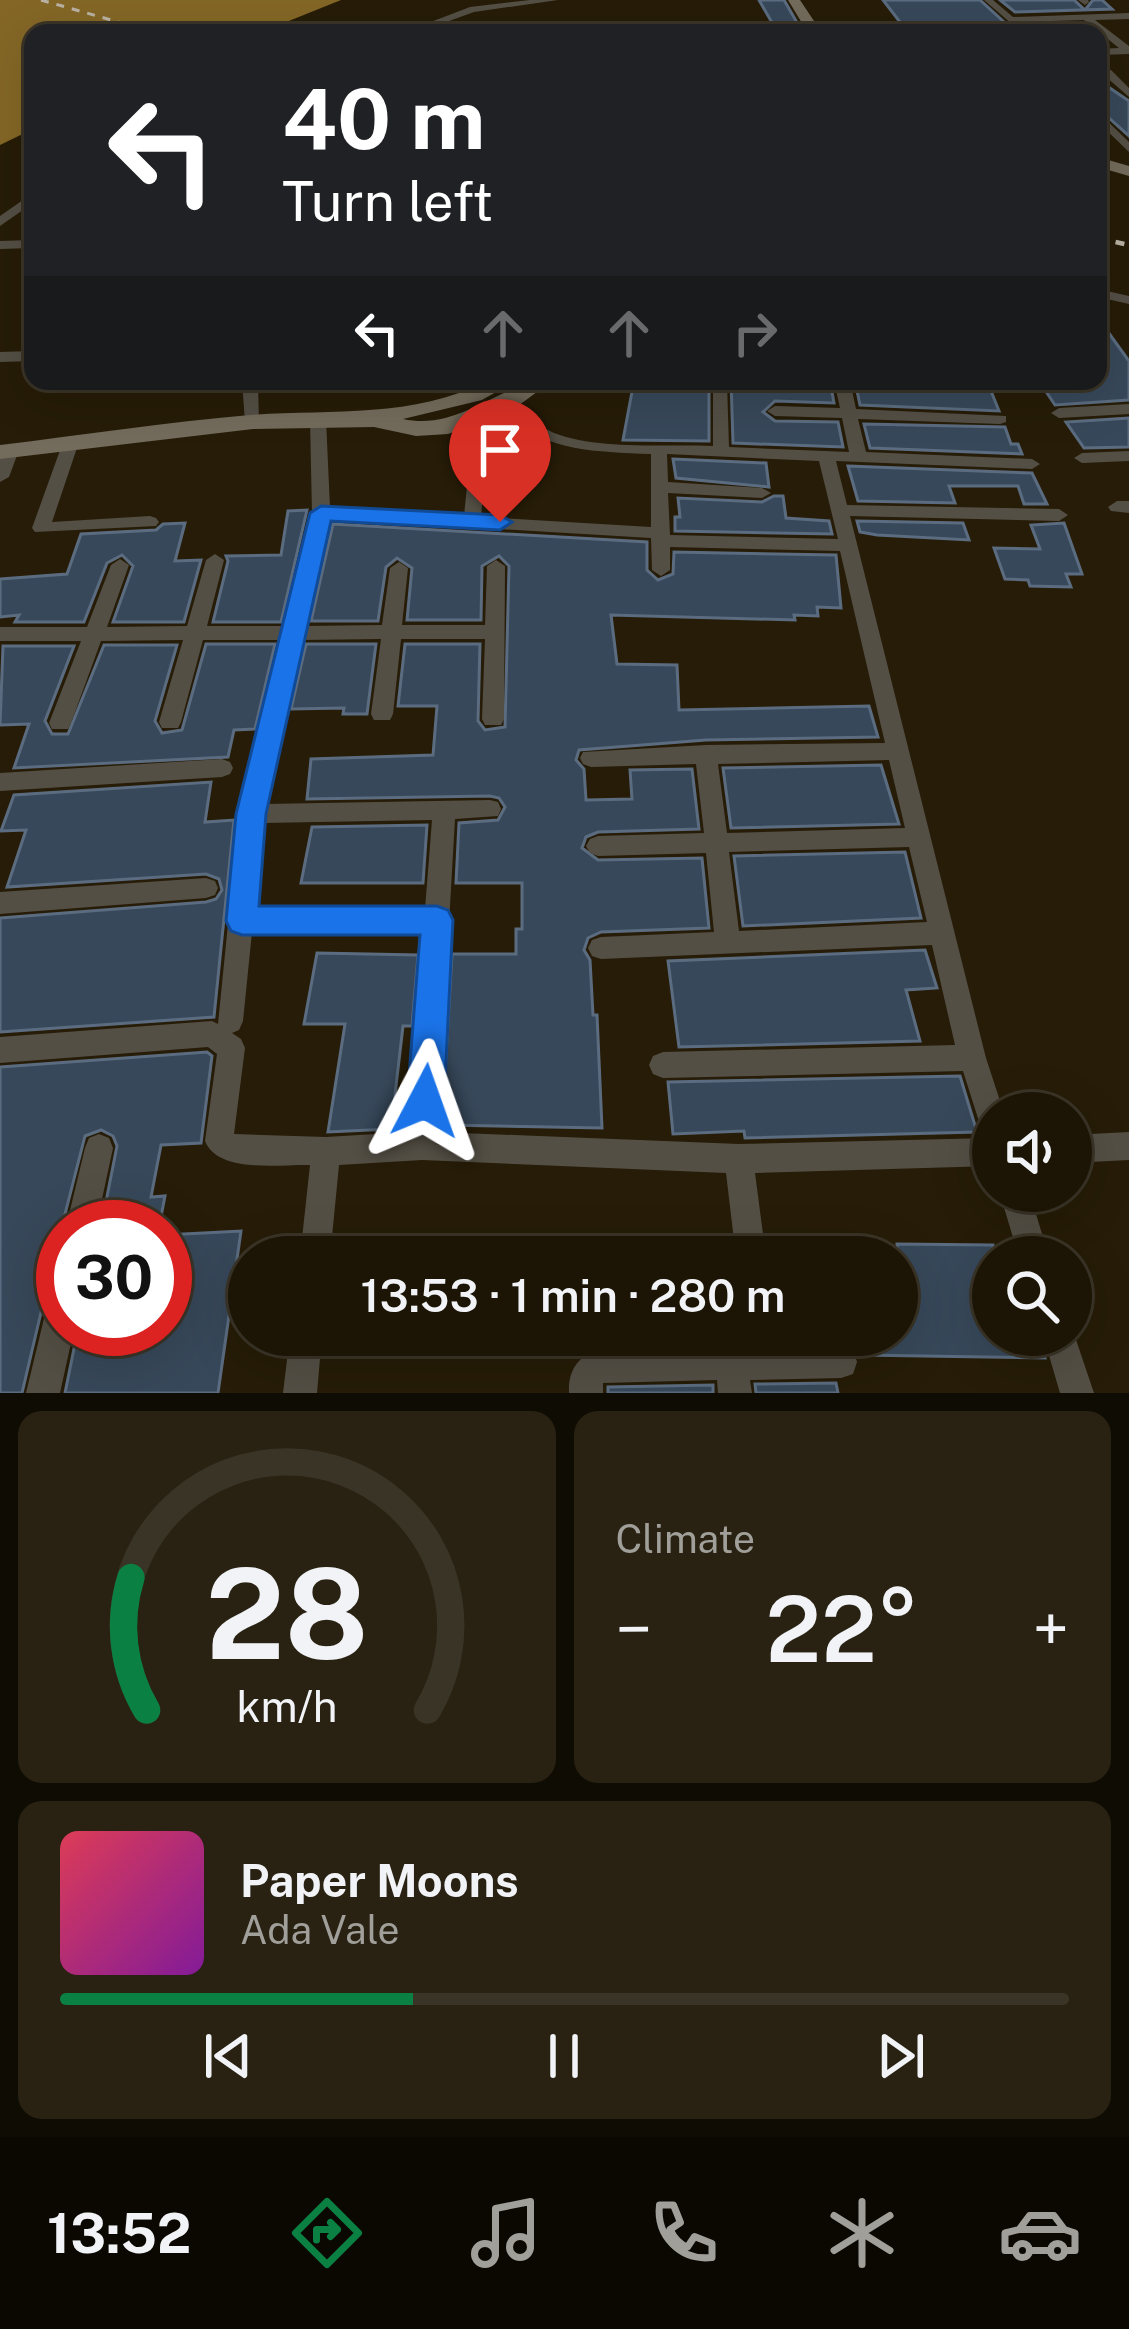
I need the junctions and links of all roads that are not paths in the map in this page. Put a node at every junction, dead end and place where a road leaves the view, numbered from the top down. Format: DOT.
graph roads {
  1 [pos="554,0"];
  2 [pos="988,0"];
  3 [pos="1129,16"];
  4 [pos="1086,17"];
  5 [pos="1011,20"];
  6 [pos="432,24"];
  7 [pos="1015,24"];
  8 [pos="1095,24"];
  9 [pos="1107,73"];
  10 [pos="1129,94"];
  11 [pos="1107,117"];
  12 [pos="1114,117"];
  13 [pos="1107,126"];
  14 [pos="1129,149"];
  15 [pos="24,204"];
  16 [pos="0,223"];
  17 [pos="251,390"];
  18 [pos="719,390"];
  19 [pos="843,390"];
  20 [pos="504,394"];
  21 [pos="1129,409"];
  22 [pos="775,411"];
  23 [pos="1060,413"];
  24 [pos="847,414"];
  25 [pos="318,419"];
  26 [pos="1000,419"];
  27 [pos="374,420"];
  28 [pos="471,420"];
  29 [pos="253,422"];
  30 [pos="71,442"];
  31 [pos="659,449"];
  32 [pos="6,451"];
  33 [pos="721,452"];
  34 [pos="1129,456"];
  35 [pos="827,457"];
  36 [pos="859,458"];
  37 [pos="1082,458"];
  38 [pos="1032,464"];
  39 [pos="0,477"];
  40 [pos="663,488"];
  41 [pos="762,493"];
  42 [pos="840,510"];
  43 [pos="321,513"];
  44 [pos="1059,514"];
  45 [pos="150,522"];
  46 [pos="472,522"];
  47 [pos="662,537"];
  48 [pos="848,545"];
  49 [pos="215,560"];
  50 [pos="120,565"];
  51 [pos="496,566"];
  52 [pos="399,568"];
  53 [pos="661,570"];
  54 [pos="493,632"];
  55 [pos="94,634"];
  56 [pos="0,635"];
  57 [pos="194,635"];
  58 [pos="393,635"];
  59 [pos="291,636"];
  60 [pos="382,714"];
  61 [pos="493,719"];
  62 [pos="170,722"];
  63 [pos="60,723"];
  64 [pos="898,751"];
  65 [pos="706,754"];
  66 [pos="591,758"];
  67 [pos="222,768"];
  68 [pos="0,782"];
  69 [pos="490,809"];
  70 [pos="444,810"];
  71 [pos="251,814"];
  72 [pos="919,837"];
  73 [pos="713,840"];
  74 [pos="598,845"];
  75 [pos="206,888"];
  76 [pos="0,903"];
  77 [pos="437,920"];
  78 [pos="242,921"];
  79 [pos="942,933"];
  80 [pos="728,943"];
  81 [pos="601,948"];
  82 [pos="230,1021"];
  83 [pos="0,1050"];
  84 [pos="972,1058"];
  85 [pos="663,1065"];
  86 [pos="983,1092"];
  87 [pos="422,1146"];
  88 [pos="1129,1147"];
  89 [pos="99,1148"];
  90 [pos="1092,1148"];
  91 [pos="326,1151"];
  92 [pos="972,1153"];
  93 [pos="739,1159"];
  94 [pos="87,1200"];
  95 [pos="316,1236"];
  96 [pos="748,1236"];
  97 [pos="52,1356"];
  98 [pos="304,1356"];
  99 [pos="1066,1356"];
  100 [pos="842,1361"];
  101 [pos="748,1364"];
  102 [pos="43,1393"];
  103 [pos="300,1393"];
  104 [pos="586,1393"];
  105 [pos="1077,1393"];
  1 -- 6 [label="street"];
  2 -- 5 [label="street"];
  3 -- 4 [label="street"];
  4 -- 5 [label="street"];
  4 -- 8 [label="street"];
  5 -- 7 [label="street"];
  9 -- 10 [label="street"];
  11 -- 12 [label="street"];
  13 -- 14 [label="street"];
  15 -- 16 [label="street"];
  17 -- 29 [label="street"];
  18 -- 33 [label="street"];
  19 -- 24 [label="street"];
  20 -- 27 [label="street"];
  20 -- 28 [label="street"];
  20 -- 31 [label="street"];
  21 -- 23 [label="street"];
  22 -- 24 [label="street"];
  24 -- 26 [label="street"];
  24 -- 36 [label="street"];
  25 -- 27 [label="street"];
  25 -- 29 [label="street"];
  25 -- 43 [label="street"];
  27 -- 28 [label="street"];
  28 -- 46 [label="street"];
  29 -- 30 [label="street"];
  30 -- 32 [label="street"];
  30 -- 45 [label="street"];
  31 -- 33 [label="street"];
  31 -- 40 [label="street"];
  32 -- 39 [label="street"];
  33 -- 35 [label="street"];
  34 -- 37 [label="street"];
  35 -- 36 [label="street"];
  35 -- 42 [label="street"];
  36 -- 38 [label="street"];
  40 -- 41 [label="street"];
  40 -- 47 [label="street"];
  42 -- 44 [label="street"];
  42 -- 48 [label="street"];
  43 -- 46 [label="street"];
  43 -- 59 [label="street"];
  46 -- 47 [label="street"];
  47 -- 48 [label="street"];
  47 -- 53 [label="street"];
  48 -- 64 [label="street"];
  49 -- 57 [label="street"];
  50 -- 55 [label="street"];
  51 -- 54 [label="street"];
  52 -- 58 [label="street"];
  54 -- 58 [label="street"];
  54 -- 61 [label="street"];
  55 -- 56 [label="street"];
  55 -- 57 [label="street"];
  55 -- 63 [label="street"];
  57 -- 59 [label="street"];
  57 -- 62 [label="street"];
  58 -- 59 [label="street"];
  58 -- 60 [label="street"];
  59 -- 71 [label="street"];
  64 -- 65 [label="street"];
  64 -- 72 [label="street"];
  65 -- 66 [label="street"];
  65 -- 73 [label="street"];
  67 -- 68 [label="street"];
  69 -- 70 [label="street"];
  70 -- 71 [label="street"];
  70 -- 77 [label="street"];
  71 -- 78 [label="street"];
  72 -- 73 [label="street"];
  72 -- 79 [label="street"];
  73 -- 74 [label="street"];
  73 -- 80 [label="street"];
  75 -- 76 [label="street"];
  77 -- 78 [label="street"];
  77 -- 87 [label="street"];
  78 -- 82 [label="street"];
  79 -- 80 [label="street"];
  79 -- 84 [label="street"];
  80 -- 81 [label="street"];
  83 -- 91 [label="street"];
  84 -- 85 [label="street"];
  84 -- 86 [label="street"];
  87 -- 91 [label="street"];
  87 -- 93 [label="street"];
  88 -- 90 [label="street"];
  89 -- 94 [label="street"];
  91 -- 95 [label="street"];
  92 -- 93 [label="street"];
  93 -- 96 [label="street"];
  97 -- 102 [label="street"];
  98 -- 103 [label="street"];
  99 -- 105 [label="street"];
  100 -- 101 [label="street"];
  101 -- 104 [label="street"];
}
